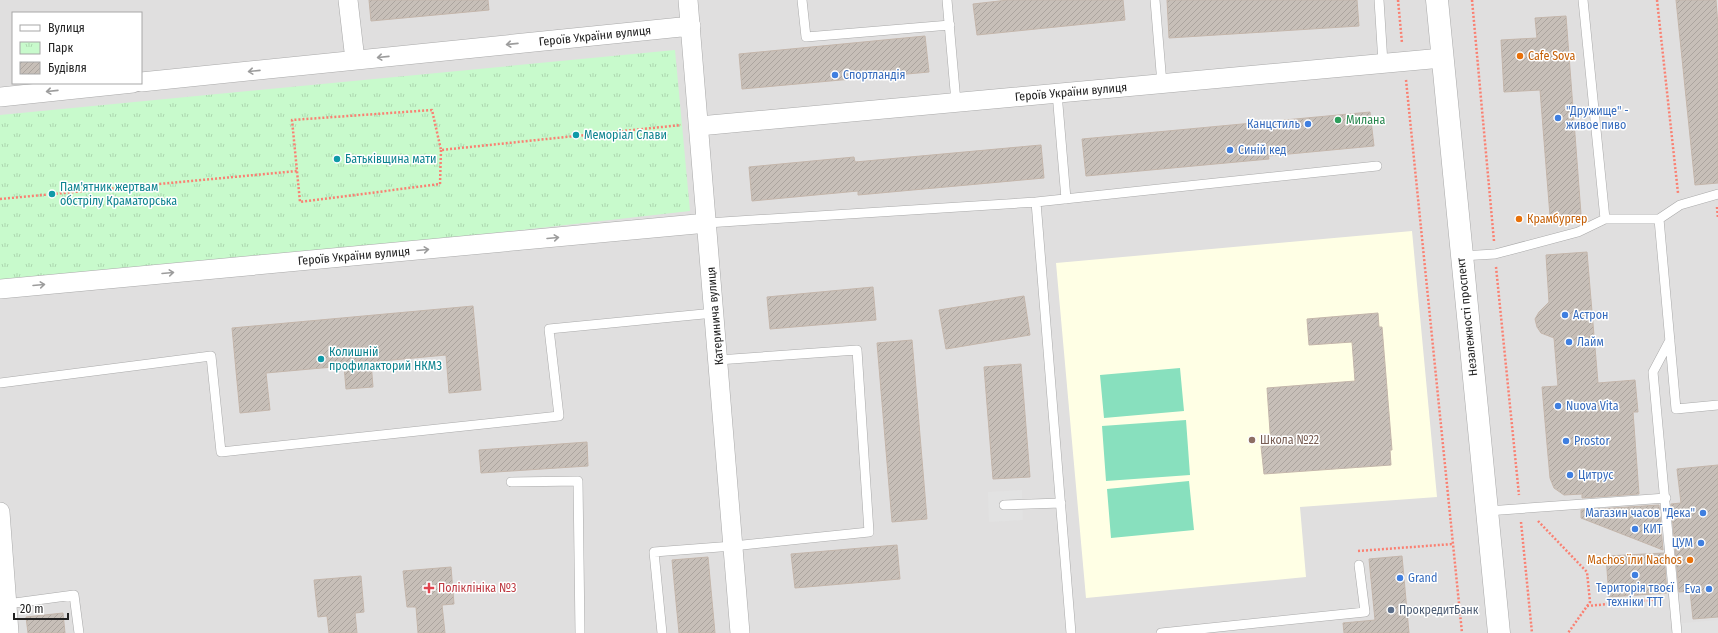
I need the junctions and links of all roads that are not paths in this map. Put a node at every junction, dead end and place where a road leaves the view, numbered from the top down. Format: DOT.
graph roads {
  1 [pos="348,0"];
  2 [pos="688,0"];
  3 [pos="802,0"];
  4 [pos="948,0"];
  5 [pos="1156,0"];
  6 [pos="1379,0"];
  7 [pos="1437,0"];
  8 [pos="1583,0"];
  9 [pos="950,25"];
  10 [pos="690,26"];
  11 [pos="1442,58"];
  12 [pos="355,60"];
  13 [pos="1383,63"];
  14 [pos="142,82"];
  15 [pos="123,84"];
  16 [pos="1162,84"];
  17 [pos="1057,93"];
  18 [pos="0,96"];
  19 [pos="956,102"];
  20 [pos="699,125"];
  21 [pos="1377,166"];
  22 [pos="1718,194"];
  23 [pos="1066,199"];
  24 [pos="1036,202"];
  25 [pos="1605,219"];
  26 [pos="1659,219"];
  27 [pos="707,223"];
  28 [pos="1461,256"];
  29 [pos="0,289"];
  30 [pos="714,313"];
  31 [pos="1670,340"];
  32 [pos="718,360"];
  33 [pos="0,383"];
  34 [pos="1718,405"];
  35 [pos="511,482"];
  36 [pos="1666,498"];
  37 [pos="1061,503"];
  38 [pos="1004,505"];
  39 [pos="1487,511"];
  40 [pos="0,512"];
  41 [pos="733,546"];
  42 [pos="1359,565"];
  43 [pos="7,604"];
  44 [pos="9,633"];
  45 [pos="79,633"];
  46 [pos="580,633"];
  47 [pos="662,633"];
  48 [pos="740,633"];
  49 [pos="1071,633"];
  50 [pos="1161,633"];
  51 [pos="1499,633"];
  52 [pos="1677,633"];
  1 -- 12 [label="street"];
  2 -- 10 [label="street, Катеринича вулиця"];
  3 -- 9 [label="lane"];
  4 -- 9 [label="lane"];
  5 -- 16 [label="lane"];
  6 -- 13 [label="lane"];
  7 -- 11 [label="street, Незалежності проспект"];
  8 -- 25 [label="lane"];
  9 -- 19 [label="lane"];
  10 -- 12 [label="street, Героїв України вулиця, one-way"];
  10 -- 20 [label="street, Катеринича вулиця"];
  11 -- 13 [label="street, Героїв України вулиця"];
  11 -- 28 [label="street, Незалежності проспект"];
  12 -- 14 [label="street, Героїв України вулиця, one-way"];
  13 -- 16 [label="street, Героїв України вулиця"];
  15 -- 18 [label="street, one-way"];
  16 -- 17 [label="street, Героїв України вулиця"];
  17 -- 19 [label="street, Героїв України вулиця"];
  17 -- 23 [label="lane"];
  19 -- 20 [label="street, Героїв України вулиця"];
  20 -- 27 [label="street, Катеринича вулиця"];
  21 -- 23 [label="lane"];
  22 -- 26 [label="lane"];
  23 -- 24 [label="lane"];
  24 -- 27 [label="lane"];
  24 -- 37 [label="lane"];
  25 -- 26 [label="lane"];
  25 -- 28 [label="lane"];
  26 -- 31 [label="lane"];
  29 -- 27 [label="street, Героїв України вулиця, one-way"];
  27 -- 30 [label="street, Катеринича вулиця"];
  28 -- 39 [label="street, Незалежності проспект"];
  30 -- 32 [label="street, Катеринича вулиця"];
  30 -- 33 [label="lane"];
  31 -- 34 [label="lane"];
  31 -- 36 [label="lane"];
  32 -- 41 [label="street, Катеринича вулиця"];
  32 -- 41 [label="lane"];
  35 -- 46 [label="lane"];
  36 -- 39 [label="lane"];
  36 -- 52 [label="lane"];
  37 -- 38 [label="lane"];
  37 -- 49 [label="lane"];
  39 -- 51 [label="street, Незалежності проспект"];
  40 -- 43 [label="street"];
  41 -- 47 [label="lane"];
  41 -- 48 [label="street, Катеринича вулиця"];
  42 -- 50 [label="lane"];
  43 -- 44 [label="street"];
  43 -- 45 [label="lane"];
}
